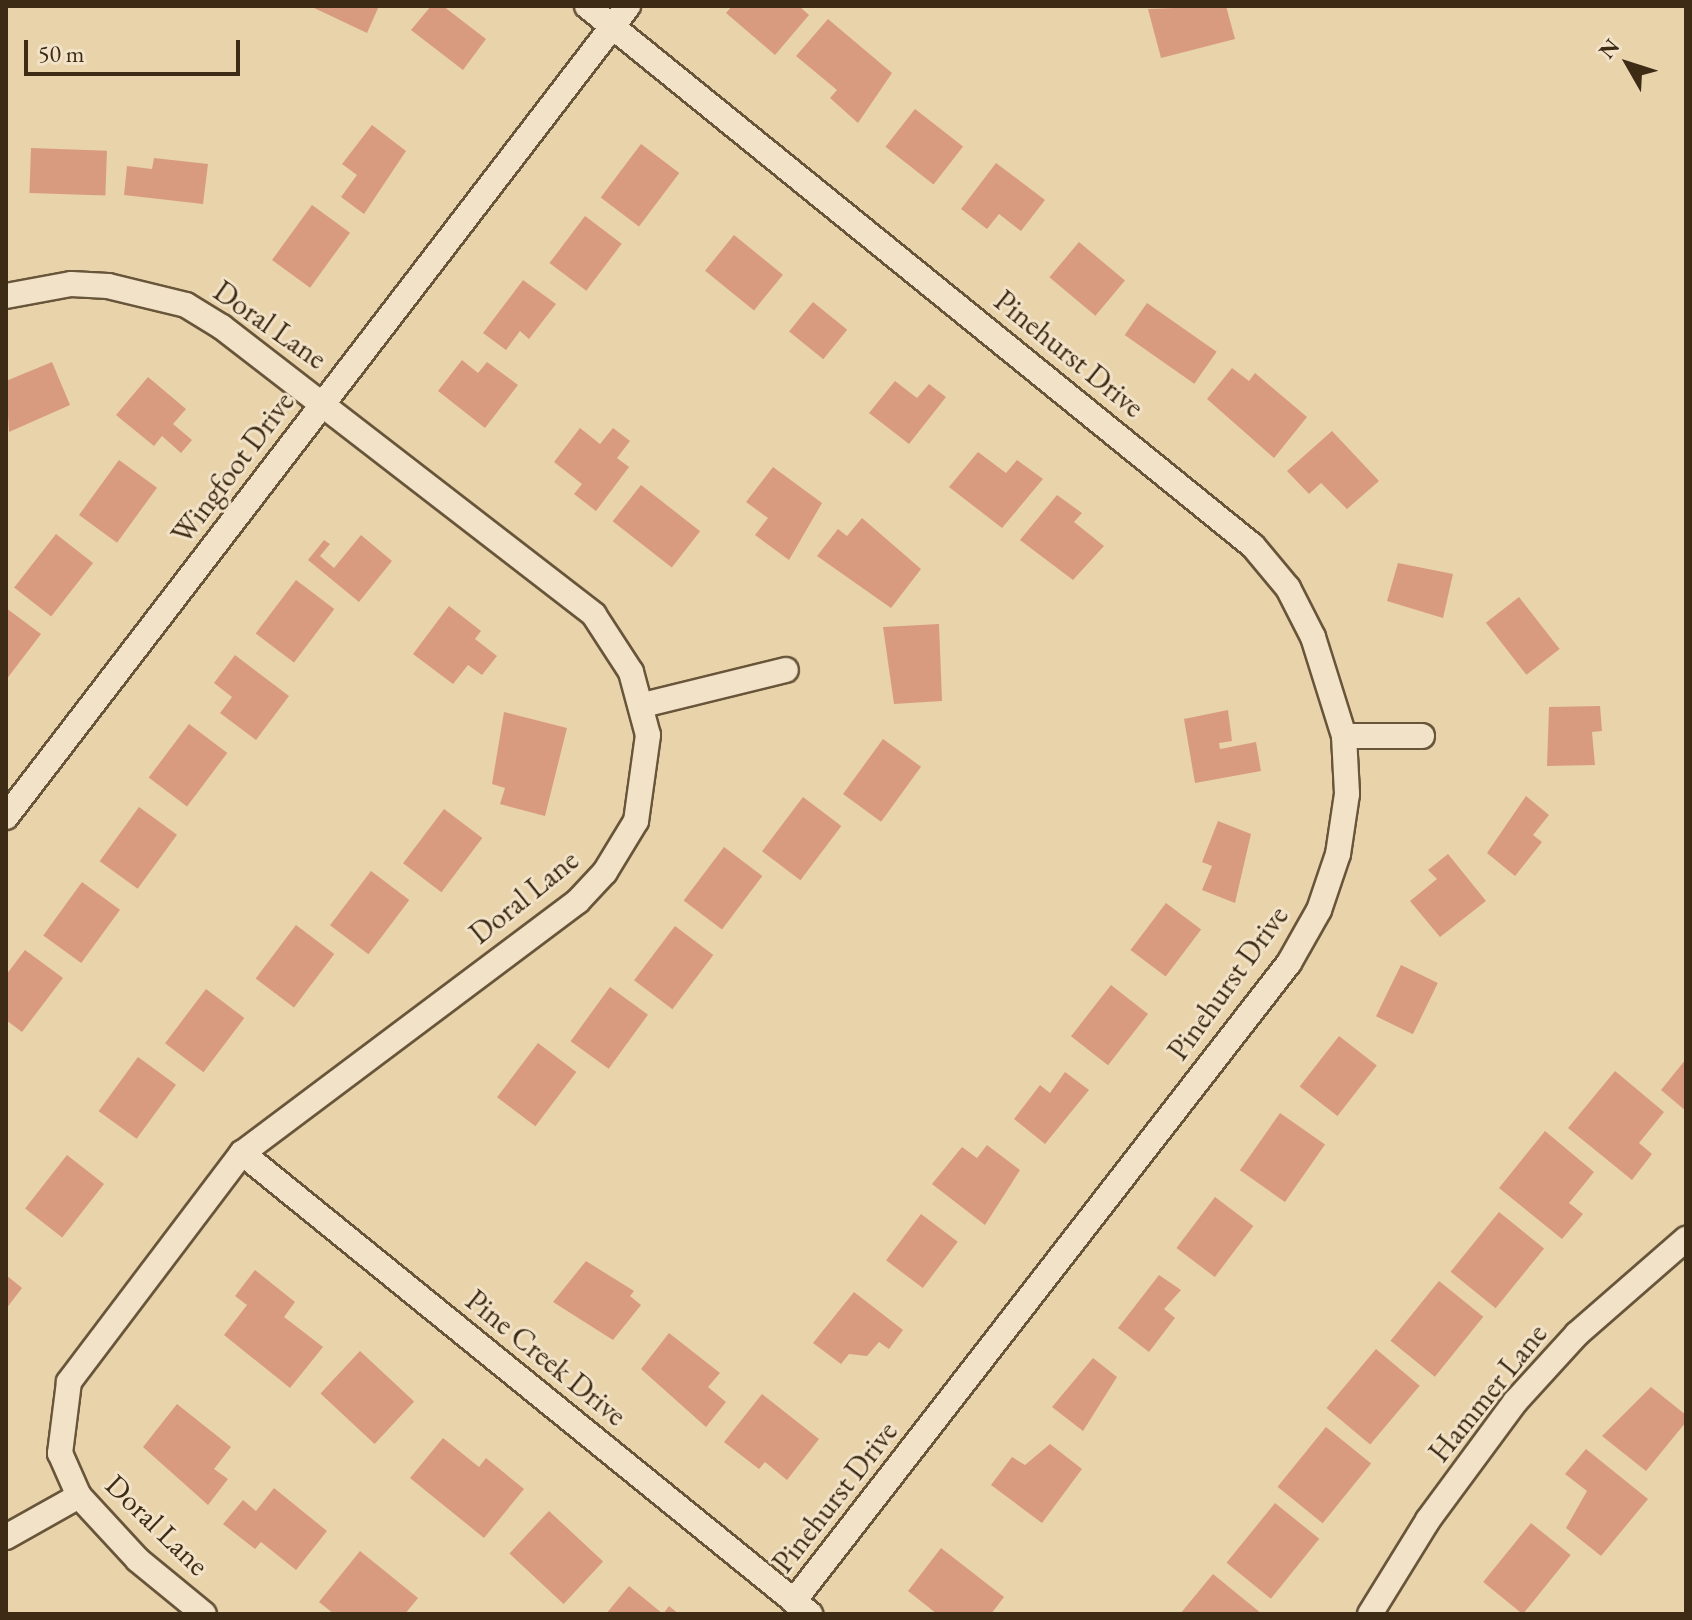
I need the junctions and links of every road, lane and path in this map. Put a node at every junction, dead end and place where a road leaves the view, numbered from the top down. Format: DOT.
graph roads {
  1 [pos="587,6"];
  2 [pos="628,6"];
  3 [pos="610,24"];
  4 [pos="6,296"];
  5 [pos="324,402"];
  6 [pos="786,670"];
  7 [pos="643,705"];
  8 [pos="1344,736"];
  9 [pos="1422,736"];
  10 [pos="6,817"];
  11 [pos="242,1153"];
  12 [pos="1686,1239"];
  13 [pos="79,1496"];
  14 [pos="6,1537"];
  15 [pos="802,1608"];
  16 [pos="204,1614"];
  17 [pos="1370,1614"];
  1 -- 3 [label="street, Pinehurst Drive"];
  2 -- 3 [label="street, Wingfoot Drive"];
  3 -- 5 [label="street, Wingfoot Drive"];
  3 -- 8 [label="street, Pinehurst Drive"];
  4 -- 5 [label="street, Doral Lane"];
  5 -- 7 [label="street, Doral Lane"];
  5 -- 10 [label="street, Wingfoot Drive"];
  6 -- 7 [label="street"];
  7 -- 11 [label="street, Doral Lane"];
  8 -- 9 [label="street"];
  8 -- 15 [label="street, Pinehurst Drive"];
  11 -- 13 [label="street, Doral Lane"];
  11 -- 15 [label="street, Pine Creek Drive"];
  12 -- 17 [label="street, Hammer Lane"];
  13 -- 14 [label="street"];
  13 -- 16 [label="street, Doral Lane"];
}
